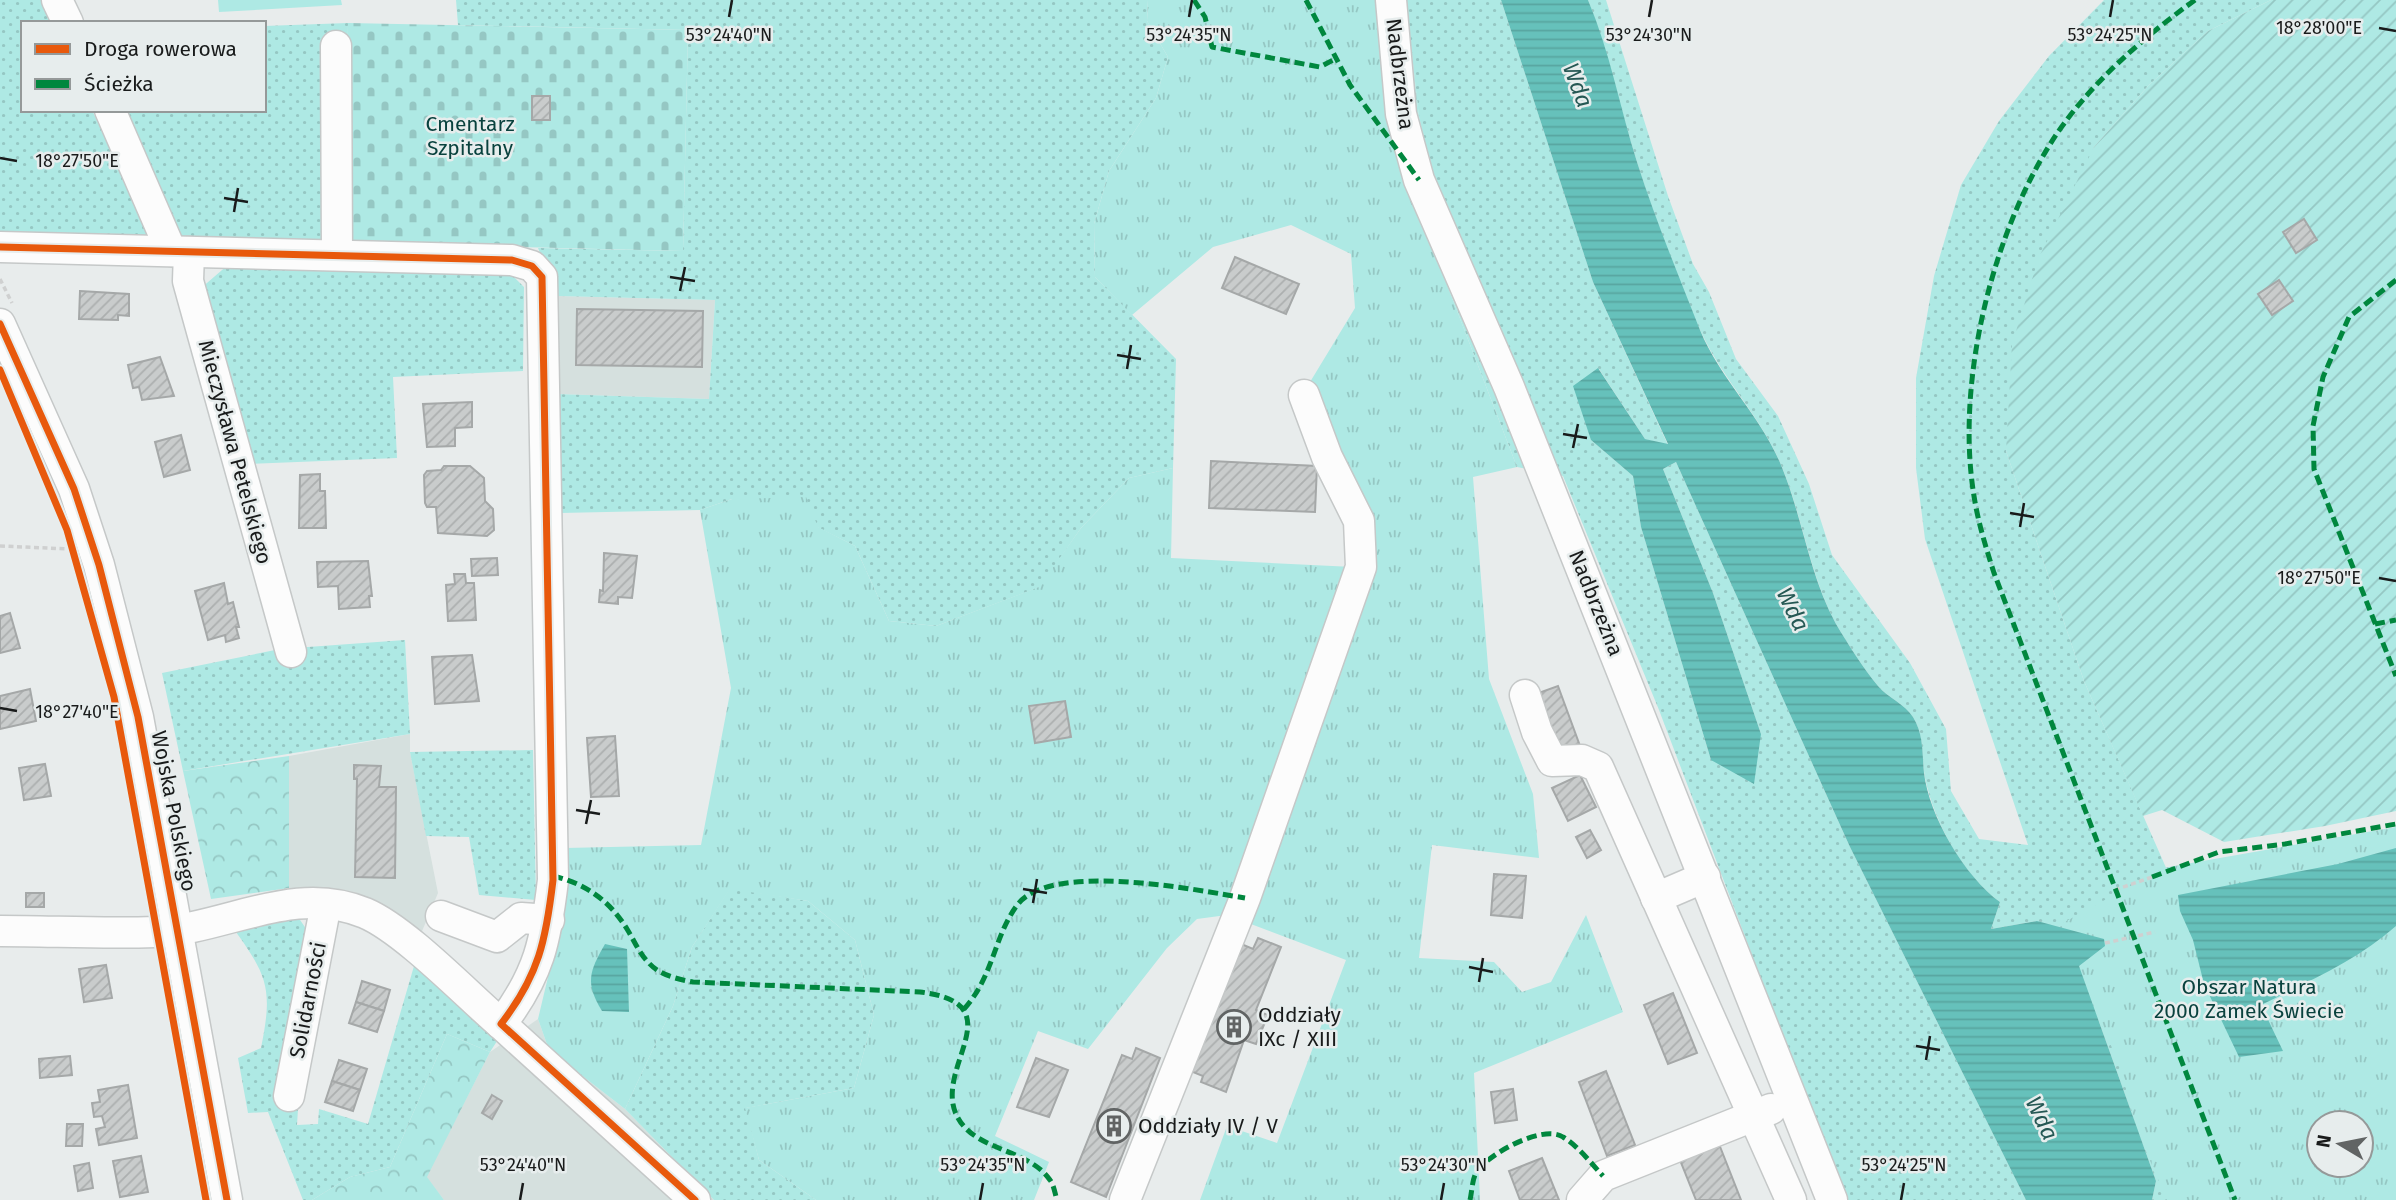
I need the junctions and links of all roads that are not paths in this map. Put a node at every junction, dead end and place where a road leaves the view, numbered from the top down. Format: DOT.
graph roads {
  1 [pos="57,0"];
  2 [pos="1391,0"];
  3 [pos="67,21"];
  4 [pos="336,47"];
  5 [pos="111,112"];
  6 [pos="0,247"];
  7 [pos="180,252"];
  8 [pos="337,254"];
  9 [pos="3,334"];
  10 [pos="1304,395"];
  11 [pos="290,652"];
  12 [pos="1525,695"];
  13 [pos="1705,877"];
  14 [pos="1656,898"];
  15 [pos="326,904"];
  16 [pos="441,916"];
  17 [pos="549,920"];
  18 [pos="178,928"];
  19 [pos="0,931"];
  20 [pos="501,1024"];
  21 [pos="289,1096"];
  22 [pos="1792,1099"];
  23 [pos="1754,1116"];
  24 [pos="227,1200"];
  25 [pos="695,1200"];
  26 [pos="1125,1200"];
  27 [pos="1581,1200"];
  28 [pos="1791,1200"];
  29 [pos="1832,1200"];
  1 -- 3 [label="street"];
  2 -- 13 [label="street, Nadbrzeżna"];
  4 -- 8 [label="street"];
  5 -- 7 [label="street"];
  6 -- 7 [label="street"];
  7 -- 8 [label="street"];
  7 -- 11 [label="street, Mieczysława Petelskiego"];
  8 -- 17 [label="street"];
  9 -- 18 [label="street, Wojska Polskiego"];
  10 -- 26 [label="street"];
  12 -- 14 [label="street"];
  13 -- 14 [label="street"];
  13 -- 22 [label="street, Nadbrzeżna"];
  14 -- 23 [label="street"];
  15 -- 18 [label="street"];
  15 -- 20 [label="street"];
  15 -- 21 [label="street, Solidarności"];
  16 -- 17 [label="street"];
  17 -- 20 [label="street"];
  18 -- 19 [label="street"];
  18 -- 24 [label="street, Wojska Polskiego"];
  20 -- 25 [label="street"];
  22 -- 23 [label="street"];
  22 -- 29 [label="street, Nadbrzeżna"];
  23 -- 27 [label="street"];
  23 -- 28 [label="street"];
}
